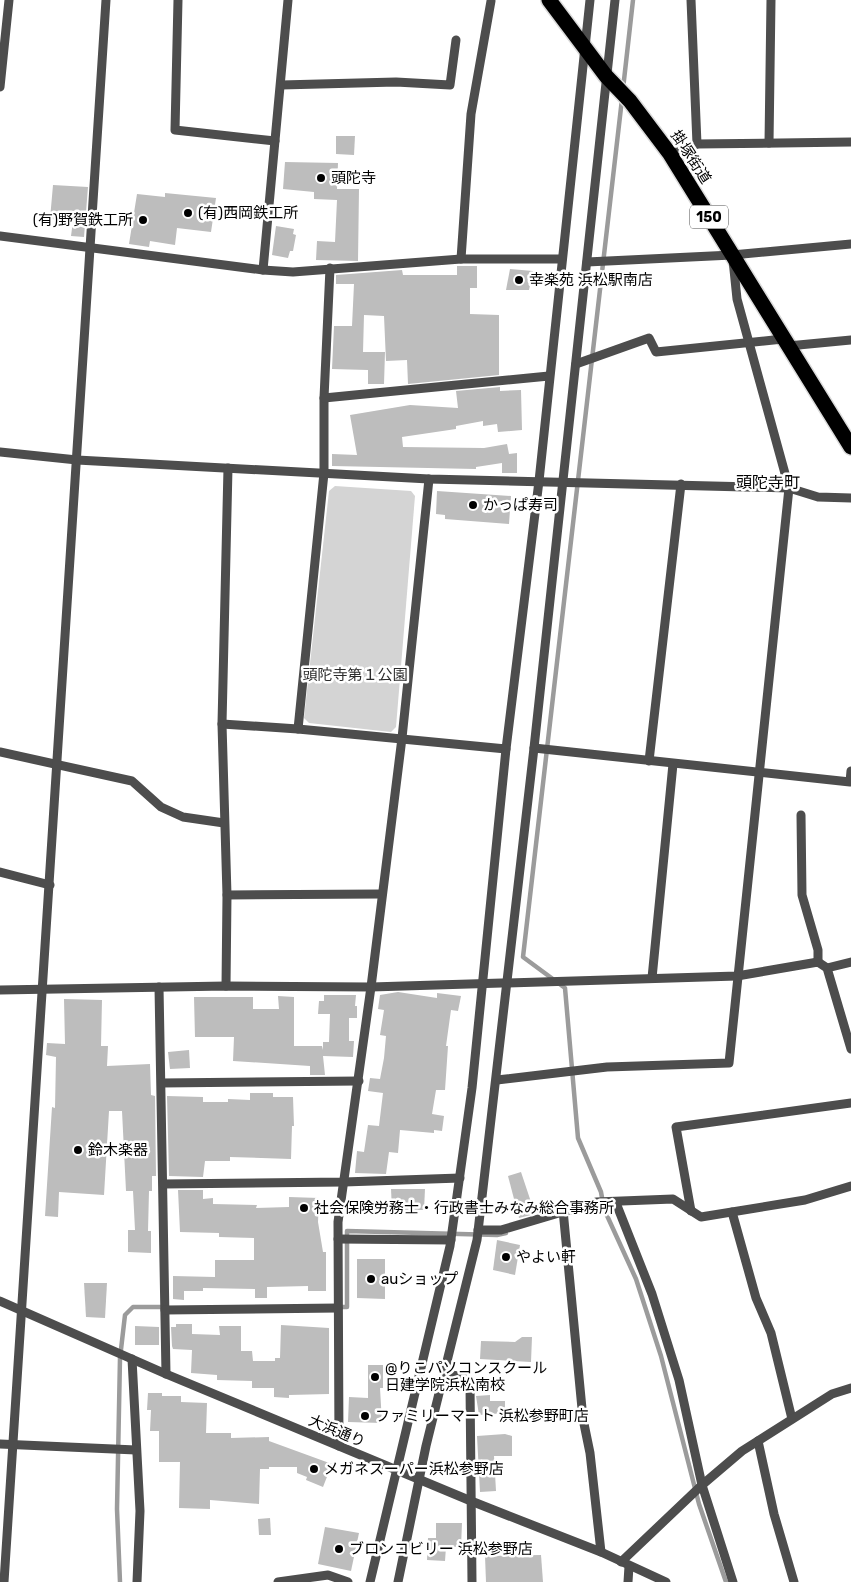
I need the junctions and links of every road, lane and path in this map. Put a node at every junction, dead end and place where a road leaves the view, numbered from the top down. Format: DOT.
graph roads {
  1 [pos="9,0"];
  2 [pos="106,0"];
  3 [pos="178,0"];
  4 [pos="288,0"];
  5 [pos="549,0"];
  6 [pos="590,0"];
  7 [pos="615,0"];
  8 [pos="691,0"];
  9 [pos="771,0"];
  10 [pos="491,2"];
  11 [pos="456,40"];
  12 [pos="584,46"];
  13 [pos="606,76"];
  14 [pos="281,85"];
  15 [pos="0,87"];
  16 [pos="275,141"];
  17 [pos="851,142"];
  18 [pos="769,143"];
  19 [pos="697,144"];
  20 [pos="670,154"];
  21 [pos="0,236"];
  22 [pos="851,244"];
  23 [pos="90,249"];
  24 [pos="732,255"];
  25 [pos="461,259"];
  26 [pos="562,259"];
  27 [pos="587,262"];
  28 [pos="330,268"];
  29 [pos="263,270"];
  30 [pos="851,340"];
  31 [pos="786,342"];
  32 [pos="750,343"];
  33 [pos="576,364"];
  34 [pos="549,376"];
  35 [pos="324,398"];
  36 [pos="850,445"];
  37 [pos="0,452"];
  38 [pos="77,460"];
  39 [pos="228,468"];
  40 [pos="324,473"];
  41 [pos="429,479"];
  42 [pos="539,481"];
  43 [pos="563,481"];
  44 [pos="680,484"];
  45 [pos="789,488"];
  46 [pos="851,498"];
  47 [pos="222,724"];
  48 [pos="298,729"];
  49 [pos="402,738"];
  50 [pos="534,748"];
  51 [pos="506,749"];
  52 [pos="0,752"];
  53 [pos="649,761"];
  54 [pos="56,764"];
  55 [pos="673,764"];
  56 [pos="851,771"];
  57 [pos="759,774"];
  58 [pos="850,782"];
  59 [pos="801,815"];
  60 [pos="224,823"];
  61 [pos="0,872"];
  62 [pos="50,885"];
  63 [pos="381,894"];
  64 [pos="227,895"];
  65 [pos="818,962"];
  66 [pos="851,962"];
  67 [pos="827,968"];
  68 [pos="737,976"];
  69 [pos="652,978"];
  70 [pos="508,981"];
  71 [pos="482,983"];
  72 [pos="226,986"];
  73 [pos="160,987"];
  74 [pos="371,987"];
  75 [pos="42,989"];
  76 [pos="0,990"];
  77 [pos="851,1049"];
  78 [pos="497,1080"];
  79 [pos="359,1081"];
  80 [pos="162,1083"];
  81 [pos="851,1103"];
  82 [pos="460,1178"];
  83 [pos="344,1182"];
  84 [pos="164,1184"];
  85 [pos="851,1186"];
  86 [pos="616,1202"];
  87 [pos="563,1210"];
  88 [pos="691,1211"];
  89 [pos="732,1212"];
  90 [pos="478,1230"];
  91 [pos="338,1239"];
  92 [pos="451,1240"];
  93 [pos="0,1301"];
  94 [pos="22,1308"];
  95 [pos="338,1308"];
  96 [pos="165,1310"];
  97 [pos="132,1359"];
  98 [pos="444,1373"];
  99 [pos="166,1374"];
  100 [pos="851,1388"];
  101 [pos="792,1419"];
  102 [pos="758,1441"];
  103 [pos="0,1444"];
  104 [pos="12,1444"];
  105 [pos="339,1446"];
  106 [pos="136,1450"];
  107 [pos="396,1470"];
  108 [pos="420,1480"];
  109 [pos="702,1485"];
  110 [pos="471,1501"];
  111 [pos="601,1552"];
  112 [pos="625,1564"];
  113 [pos="4,1582"];
  114 [pos="137,1582"];
  115 [pos="278,1582"];
  116 [pos="348,1582"];
  117 [pos="370,1582"];
  118 [pos="398,1582"];
  119 [pos="472,1582"];
  120 [pos="628,1582"];
  121 [pos="666,1582"];
  122 [pos="733,1582"];
  123 [pos="794,1582"];
  1 -- 15 [label="street"];
  2 -- 23 [label="street"];
  3 -- 16 [label="street"];
  4 -- 14 [label="street"];
  5 -- 12 [label="highway, 掛塚街道 / 150"];
  6 -- 12 [label="street"];
  7 -- 13 [label="street"];
  8 -- 19 [label="street"];
  9 -- 18 [label="street"];
  10 -- 25 [label="street"];
  11 -- 14 [label="street"];
  12 -- 13 [label="highway, 掛塚街道 / 150"];
  12 -- 26 [label="street"];
  13 -- 20 [label="highway, 掛塚街道 / 150"];
  13 -- 27 [label="street"];
  14 -- 16 [label="street"];
  16 -- 29 [label="street"];
  17 -- 18 [label="street"];
  18 -- 19 [label="street"];
  19 -- 20 [label="street"];
  20 -- 24 [label="highway, 掛塚街道 / 150"];
  21 -- 23 [label="street"];
  22 -- 24 [label="street"];
  23 -- 29 [label="street"];
  23 -- 38 [label="street"];
  24 -- 27 [label="street"];
  24 -- 31 [label="highway, 掛塚街道 / 150"];
  24 -- 32 [label="street"];
  25 -- 26 [label="street"];
  25 -- 28 [label="street"];
  26 -- 34 [label="street"];
  27 -- 33 [label="street"];
  28 -- 29 [label="street"];
  28 -- 35 [label="street"];
  30 -- 31 [label="street"];
  31 -- 32 [label="street"];
  31 -- 36 [label="highway, 掛塚街道 / 150"];
  32 -- 33 [label="street"];
  32 -- 45 [label="street"];
  33 -- 43 [label="street"];
  34 -- 35 [label="street"];
  34 -- 42 [label="street"];
  35 -- 40 [label="street"];
  37 -- 38 [label="street"];
  38 -- 39 [label="street"];
  38 -- 54 [label="street"];
  39 -- 40 [label="street"];
  39 -- 47 [label="street"];
  40 -- 41 [label="street"];
  40 -- 48 [label="street"];
  41 -- 42 [label="street"];
  41 -- 49 [label="street"];
  42 -- 43 [label="street"];
  42 -- 51 [label="street"];
  43 -- 44 [label="street"];
  43 -- 50 [label="street"];
  44 -- 45 [label="street"];
  44 -- 53 [label="street"];
  45 -- 46 [label="street"];
  45 -- 57 [label="street"];
  47 -- 48 [label="street"];
  47 -- 60 [label="street"];
  48 -- 49 [label="street"];
  49 -- 51 [label="street"];
  49 -- 63 [label="street"];
  50 -- 53 [label="street"];
  50 -- 70 [label="street"];
  51 -- 71 [label="street"];
  52 -- 54 [label="street"];
  53 -- 55 [label="street"];
  54 -- 60 [label="street"];
  54 -- 62 [label="street"];
  55 -- 57 [label="street"];
  55 -- 69 [label="street"];
  56 -- 58 [label="street"];
  57 -- 58 [label="street"];
  57 -- 68 [label="street"];
  59 -- 65 [label="street"];
  60 -- 64 [label="street"];
  61 -- 62 [label="street"];
  62 -- 75 [label="street"];
  63 -- 64 [label="street"];
  63 -- 74 [label="street"];
  64 -- 72 [label="street"];
  65 -- 67 [label="street"];
  65 -- 68 [label="street"];
  66 -- 67 [label="street"];
  67 -- 77 [label="street"];
  68 -- 69 [label="street"];
  68 -- 78 [label="street"];
  69 -- 70 [label="street"];
  70 -- 71 [label="street"];
  70 -- 78 [label="street"];
  71 -- 74 [label="street"];
  71 -- 82 [label="street"];
  72 -- 73 [label="street"];
  72 -- 74 [label="street"];
  73 -- 75 [label="street"];
  73 -- 80 [label="street"];
  74 -- 79 [label="street"];
  75 -- 76 [label="street"];
  75 -- 94 [label="street"];
  78 -- 90 [label="street"];
  79 -- 80 [label="street"];
  79 -- 83 [label="street"];
  80 -- 84 [label="street"];
  81 -- 88 [label="street"];
  82 -- 83 [label="street"];
  82 -- 92 [label="street"];
  83 -- 84 [label="street"];
  83 -- 91 [label="street"];
  84 -- 96 [label="street"];
  85 -- 89 [label="street"];
  86 -- 87 [label="street"];
  86 -- 88 [label="street"];
  86 -- 109 [label="street"];
  87 -- 90 [label="street"];
  87 -- 111 [label="street"];
  88 -- 89 [label="street"];
  89 -- 101 [label="street"];
  90 -- 98 [label="street"];
  91 -- 92 [label="street"];
  91 -- 95 [label="street"];
  92 -- 107 [label="street"];
  93 -- 94 [label="street, 大浜通り"];
  94 -- 97 [label="street, 大浜通り"];
  94 -- 104 [label="street"];
  95 -- 96 [label="street"];
  95 -- 105 [label="street"];
  96 -- 99 [label="street"];
  97 -- 99 [label="street, 大浜通り"];
  97 -- 106 [label="street"];
  98 -- 108 [label="street"];
  98 -- 110 [label="street"];
  99 -- 105 [label="street, 大浜通り"];
  100 -- 101 [label="street"];
  101 -- 102 [label="street"];
  102 -- 109 [label="street"];
  102 -- 123 [label="street"];
  103 -- 104 [label="street"];
  104 -- 106 [label="street"];
  104 -- 113 [label="street"];
  105 -- 107 [label="street, 大浜通り"];
  106 -- 114 [label="street"];
  107 -- 108 [label="street, 大浜通り"];
  107 -- 117 [label="street"];
  108 -- 110 [label="street, 大浜通り"];
  108 -- 118 [label="street"];
  109 -- 112 [label="street"];
  109 -- 122 [label="street"];
  110 -- 111 [label="street, 大浜通り"];
  110 -- 119 [label="street"];
  111 -- 112 [label="street, 大浜通り"];
  112 -- 120 [label="street"];
  112 -- 121 [label="street, 大浜通り"];
  115 -- 116 [label="street"];
}
